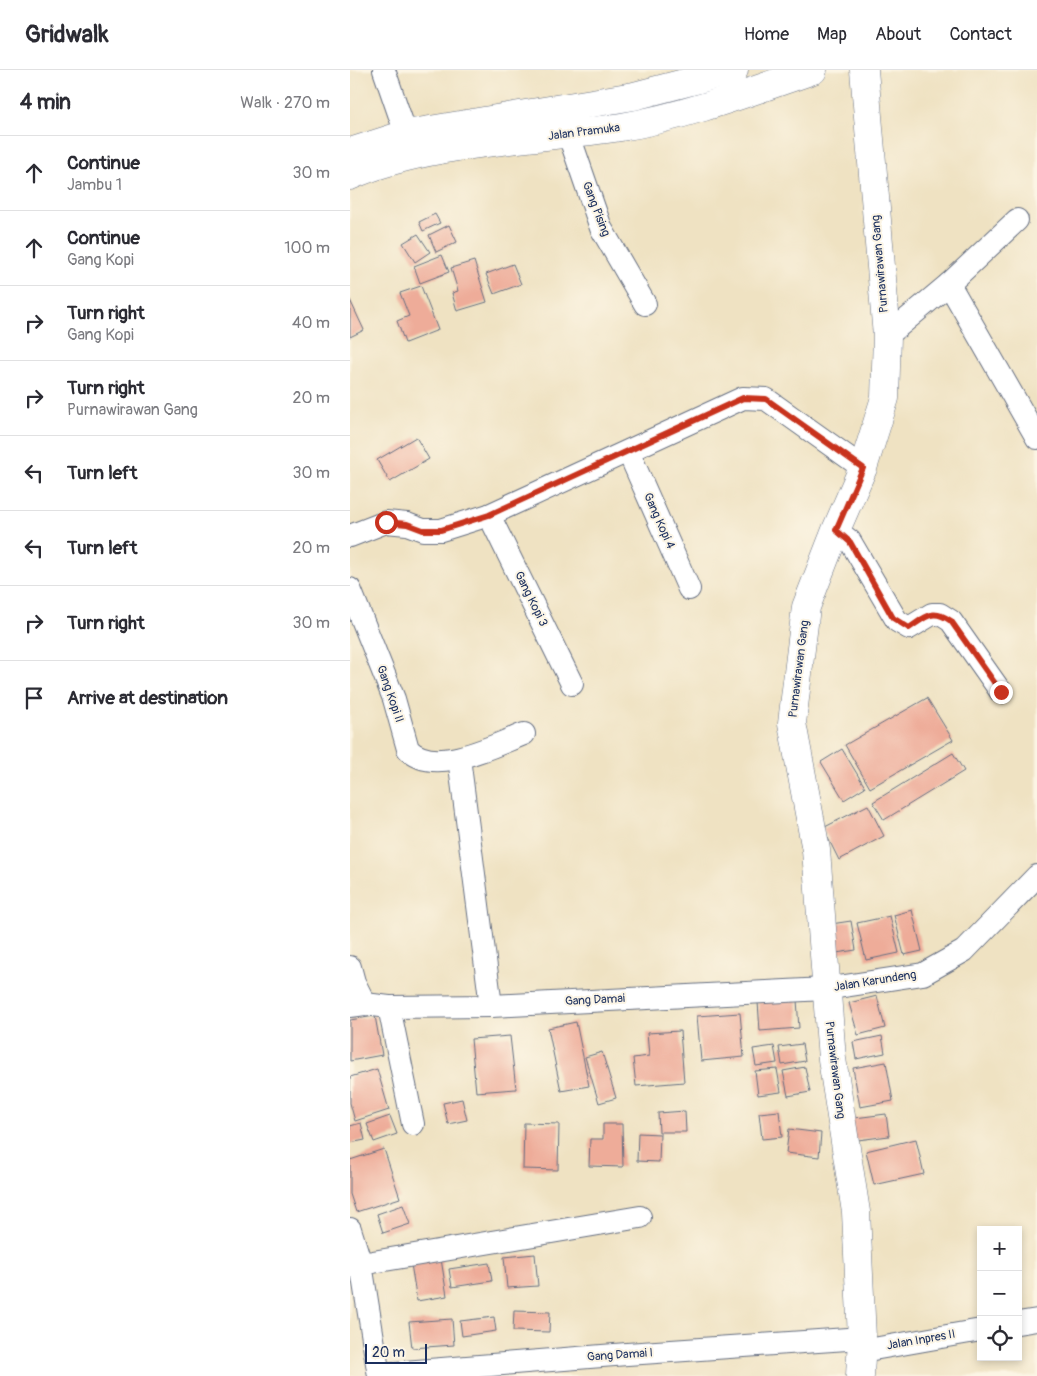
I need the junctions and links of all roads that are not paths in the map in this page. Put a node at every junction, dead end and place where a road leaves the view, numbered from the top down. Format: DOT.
graph roads {
  1 [pos="384,70"];
  2 [pos="734,70"];
  3 [pos="813,70"];
  4 [pos="864,70"];
  5 [pos="560,108"];
  6 [pos="406,134"];
  7 [pos="569,134"];
  8 [pos="350,152"];
  9 [pos="350,176"];
  10 [pos="1017,220"];
  11 [pos="949,284"];
  12 [pos="645,304"];
  13 [pos="887,336"];
  14 [pos="1037,438"];
  15 [pos="628,453"];
  16 [pos="863,468"];
  17 [pos="489,515"];
  18 [pos="836,530"];
  19 [pos="350,536"];
  20 [pos="350,589"];
  21 [pos="689,589"];
  22 [pos="572,684"];
  23 [pos="1001,692"];
  24 [pos="524,734"];
  25 [pos="459,758"];
  26 [pos="1037,876"];
  27 [pos="350,967"];
  28 [pos="825,989"];
  29 [pos="357,1005"];
  30 [pos="492,1006"];
  31 [pos="389,1007"];
  32 [pos="413,1124"];
  33 [pos="640,1217"];
  34 [pos="350,1229"];
  35 [pos="355,1266"];
  36 [pos="1037,1320"];
  37 [pos="1022,1323"];
  38 [pos="977,1331"];
  39 [pos="861,1355"];
  40 [pos="379,1375"];
  1 -- 6 [label="street"];
  2 -- 5 [label="street"];
  3 -- 7 [label="street, Jalan Pramuka"];
  4 -- 13 [label="street, Purnawirawan Gang"];
  5 -- 6 [label="street"];
  5 -- 7 [label="street, Gang Pising"];
  6 -- 8 [label="street"];
  7 -- 9 [label="street, Jalan Pramuka"];
  7 -- 12 [label="street, Gang Pising"];
  10 -- 11 [label="street"];
  11 -- 13 [label="street"];
  11 -- 14 [label="street"];
  13 -- 16 [label="street, Purnawirawan Gang"];
  15 -- 16 [label="street"];
  15 -- 17 [label="street"];
  15 -- 21 [label="street, Gang Kopi 4"];
  16 -- 18 [label="street, Purnawirawan Gang"];
  17 -- 19 [label="street"];
  17 -- 22 [label="street, Gang Kopi 3"];
  18 -- 23 [label="street"];
  18 -- 28 [label="street, Purnawirawan Gang"];
  20 -- 25 [label="street, Gang Kopi II"];
  24 -- 25 [label="street, Gang Kopi II"];
  25 -- 30 [label="street"];
  26 -- 28 [label="street, Jalan Karundeng"];
  27 -- 29 [label="street"];
  28 -- 30 [label="street, Gang Damai"];
  28 -- 39 [label="street, Purnawirawan Gang"];
  29 -- 31 [label="street, Gang Damai"];
  30 -- 31 [label="street, Gang Damai"];
  31 -- 32 [label="street"];
  33 -- 35 [label="street"];
  34 -- 35 [label="street"];
  35 -- 40 [label="street"];
  36 -- 37 [label="street"];
  38 -- 39 [label="street, Jalan Inpres II"];
  39 -- 40 [label="street, Gang Damai I"];
}
